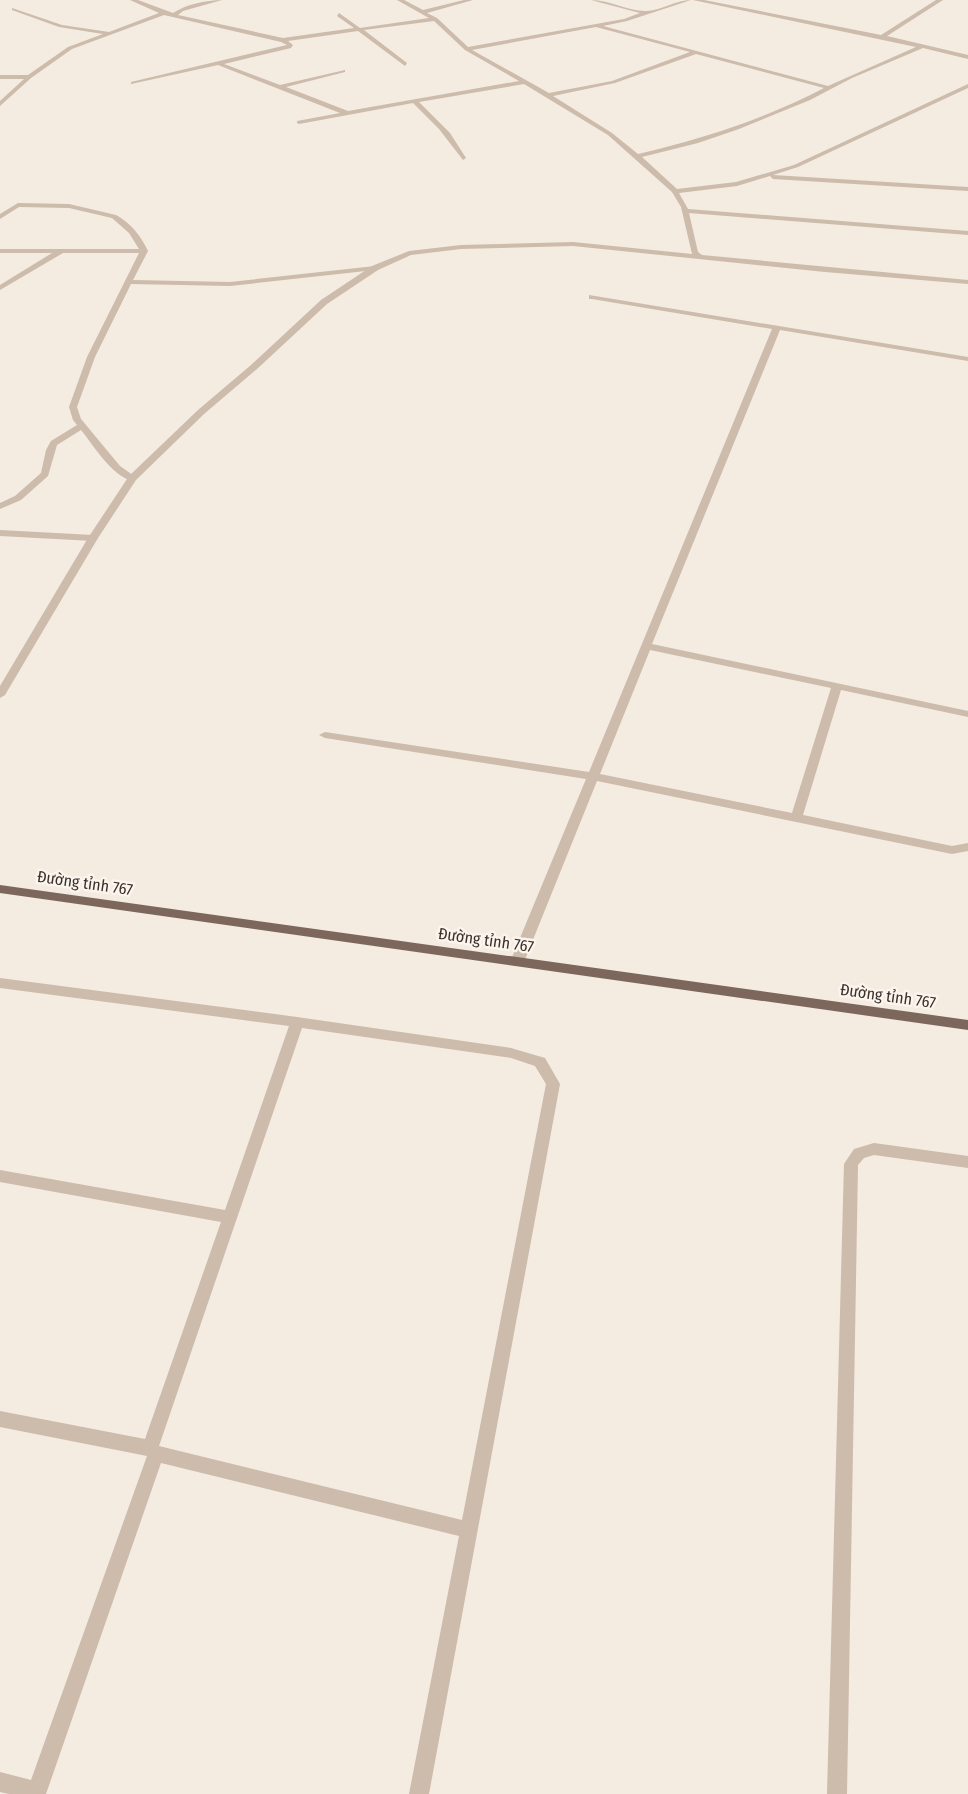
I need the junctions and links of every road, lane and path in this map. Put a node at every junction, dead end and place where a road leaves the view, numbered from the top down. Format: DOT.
graph roads {
  1 [pos="133,0"];
  2 [pos="219,0"];
  3 [pos="400,0"];
  4 [pos="470,0"];
  5 [pos="594,0"];
  6 [pos="688,0"];
  7 [pos="696,0"];
  8 [pos="940,0"];
  9 [pos="14,9"];
  10 [pos="164,12"];
  11 [pos="423,12"];
  12 [pos="647,14"];
  13 [pos="174,15"];
  14 [pos="339,15"];
  15 [pos="435,19"];
  16 [pos="594,25"];
  17 [pos="362,30"];
  18 [pos="108,33"];
  19 [pos="882,37"];
  20 [pos="283,40"];
  21 [pos="923,46"];
  22 [pos="467,49"];
  23 [pos="697,52"];
  24 [pos="968,58"];
  25 [pos="220,64"];
  26 [pos="405,64"];
  27 [pos="343,71"];
  28 [pos="0,77"];
  29 [pos="29,77"];
  30 [pos="523,82"];
  31 [pos="133,83"];
  32 [pos="968,86"];
  33 [pos="280,87"];
  34 [pos="829,88"];
  35 [pos="953,93"];
  36 [pos="961,95"];
  37 [pos="548,96"];
  38 [pos="415,102"];
  39 [pos="0,104"];
  40 [pos="346,113"];
  41 [pos="299,122"];
  42 [pos="637,156"];
  43 [pos="463,158"];
  44 [pos="766,176"];
  45 [pos="968,189"];
  46 [pos="675,191"];
  47 [pos="684,211"];
  48 [pos="0,216"];
  49 [pos="968,233"];
  50 [pos="0,251"];
  51 [pos="144,251"];
  52 [pos="61,252"];
  53 [pos="700,257"];
  54 [pos="375,268"];
  55 [pos="130,282"];
  56 [pos="968,282"];
  57 [pos="0,288"];
  58 [pos="592,297"];
  59 [pos="777,328"];
  60 [pos="968,359"];
  61 [pos="82,426"];
  62 [pos="132,478"];
  63 [pos="0,506"];
  64 [pos="0,533"];
  65 [pos="93,538"];
  66 [pos="646,646"];
  67 [pos="837,686"];
  68 [pos="0,695"];
  69 [pos="968,714"];
  70 [pos="325,735"];
  71 [pos="592,776"];
  72 [pos="796,818"];
  73 [pos="968,847"];
  74 [pos="0,889"];
  75 [pos="517,962"];
  76 [pos="0,983"];
  77 [pos="297,1022"];
  78 [pos="968,1025"];
  79 [pos="968,1162"];
  80 [pos="0,1176"];
  81 [pos="230,1217"];
  82 [pos="0,1419"];
  83 [pos="153,1451"];
  84 [pos="469,1530"];
  85 [pos="0,1782"];
  86 [pos="37,1792"];
  87 [pos="419,1794"];
  88 [pos="837,1794"];
  1 -- 10 [label="street"];
  2 -- 13 [label="street"];
  3 -- 11 [label="street"];
  4 -- 11 [label="street"];
  5 -- 12 [label="street"];
  6 -- 12 [label="street"];
  7 -- 19 [label="street"];
  8 -- 19 [label="street"];
  9 -- 18 [label="street"];
  10 -- 13 [label="street"];
  10 -- 18 [label="street"];
  11 -- 15 [label="street"];
  12 -- 16 [label="street"];
  13 -- 20 [label="street"];
  14 -- 17 [label="street"];
  15 -- 17 [label="street"];
  15 -- 22 [label="street"];
  16 -- 22 [label="street"];
  16 -- 23 [label="street"];
  17 -- 20 [label="street"];
  17 -- 26 [label="street"];
  18 -- 29 [label="street"];
  19 -- 21 [label="street"];
  20 -- 25 [label="street"];
  21 -- 24 [label="street"];
  21 -- 34 [label="street"];
  22 -- 30 [label="street"];
  23 -- 34 [label="street"];
  23 -- 37 [label="street"];
  25 -- 31 [label="street"];
  25 -- 33 [label="street"];
  27 -- 33 [label="street"];
  28 -- 29 [label="street"];
  29 -- 39 [label="street"];
  30 -- 37 [label="street"];
  30 -- 38 [label="street"];
  32 -- 35 [label="street"];
  33 -- 40 [label="street"];
  34 -- 42 [label="street"];
  35 -- 36 [label="street"];
  35 -- 44 [label="street"];
  37 -- 42 [label="street"];
  38 -- 40 [label="street"];
  38 -- 43 [label="street"];
  40 -- 41 [label="street"];
  42 -- 46 [label="street"];
  44 -- 45 [label="street"];
  44 -- 46 [label="street"];
  46 -- 47 [label="street"];
  47 -- 49 [label="street"];
  47 -- 53 [label="street"];
  48 -- 51 [label="street"];
  50 -- 52 [label="street"];
  51 -- 52 [label="street"];
  51 -- 55 [label="street"];
  52 -- 57 [label="street"];
  53 -- 54 [label="street"];
  53 -- 56 [label="street"];
  54 -- 55 [label="street"];
  54 -- 62 [label="street"];
  55 -- 61 [label="street"];
  58 -- 59 [label="street"];
  59 -- 60 [label="street"];
  59 -- 66 [label="street"];
  61 -- 62 [label="street"];
  61 -- 63 [label="street"];
  62 -- 65 [label="street"];
  64 -- 65 [label="street"];
  65 -- 68 [label="street"];
  66 -- 67 [label="street"];
  66 -- 71 [label="street"];
  67 -- 69 [label="street"];
  67 -- 72 [label="street"];
  70 -- 71 [label="street"];
  71 -- 72 [label="street"];
  71 -- 75 [label="street"];
  72 -- 73 [label="street"];
  74 -- 75 [label="main road, Đường tỉnh 767"];
  75 -- 78 [label="main road, Đường tỉnh 767"];
  76 -- 77 [label="street"];
  77 -- 81 [label="street"];
  77 -- 84 [label="street"];
  79 -- 88 [label="street"];
  80 -- 81 [label="street"];
  81 -- 83 [label="street"];
  82 -- 83 [label="street"];
  83 -- 84 [label="street"];
  83 -- 86 [label="street"];
  84 -- 87 [label="street"];
  85 -- 86 [label="street"];
}
